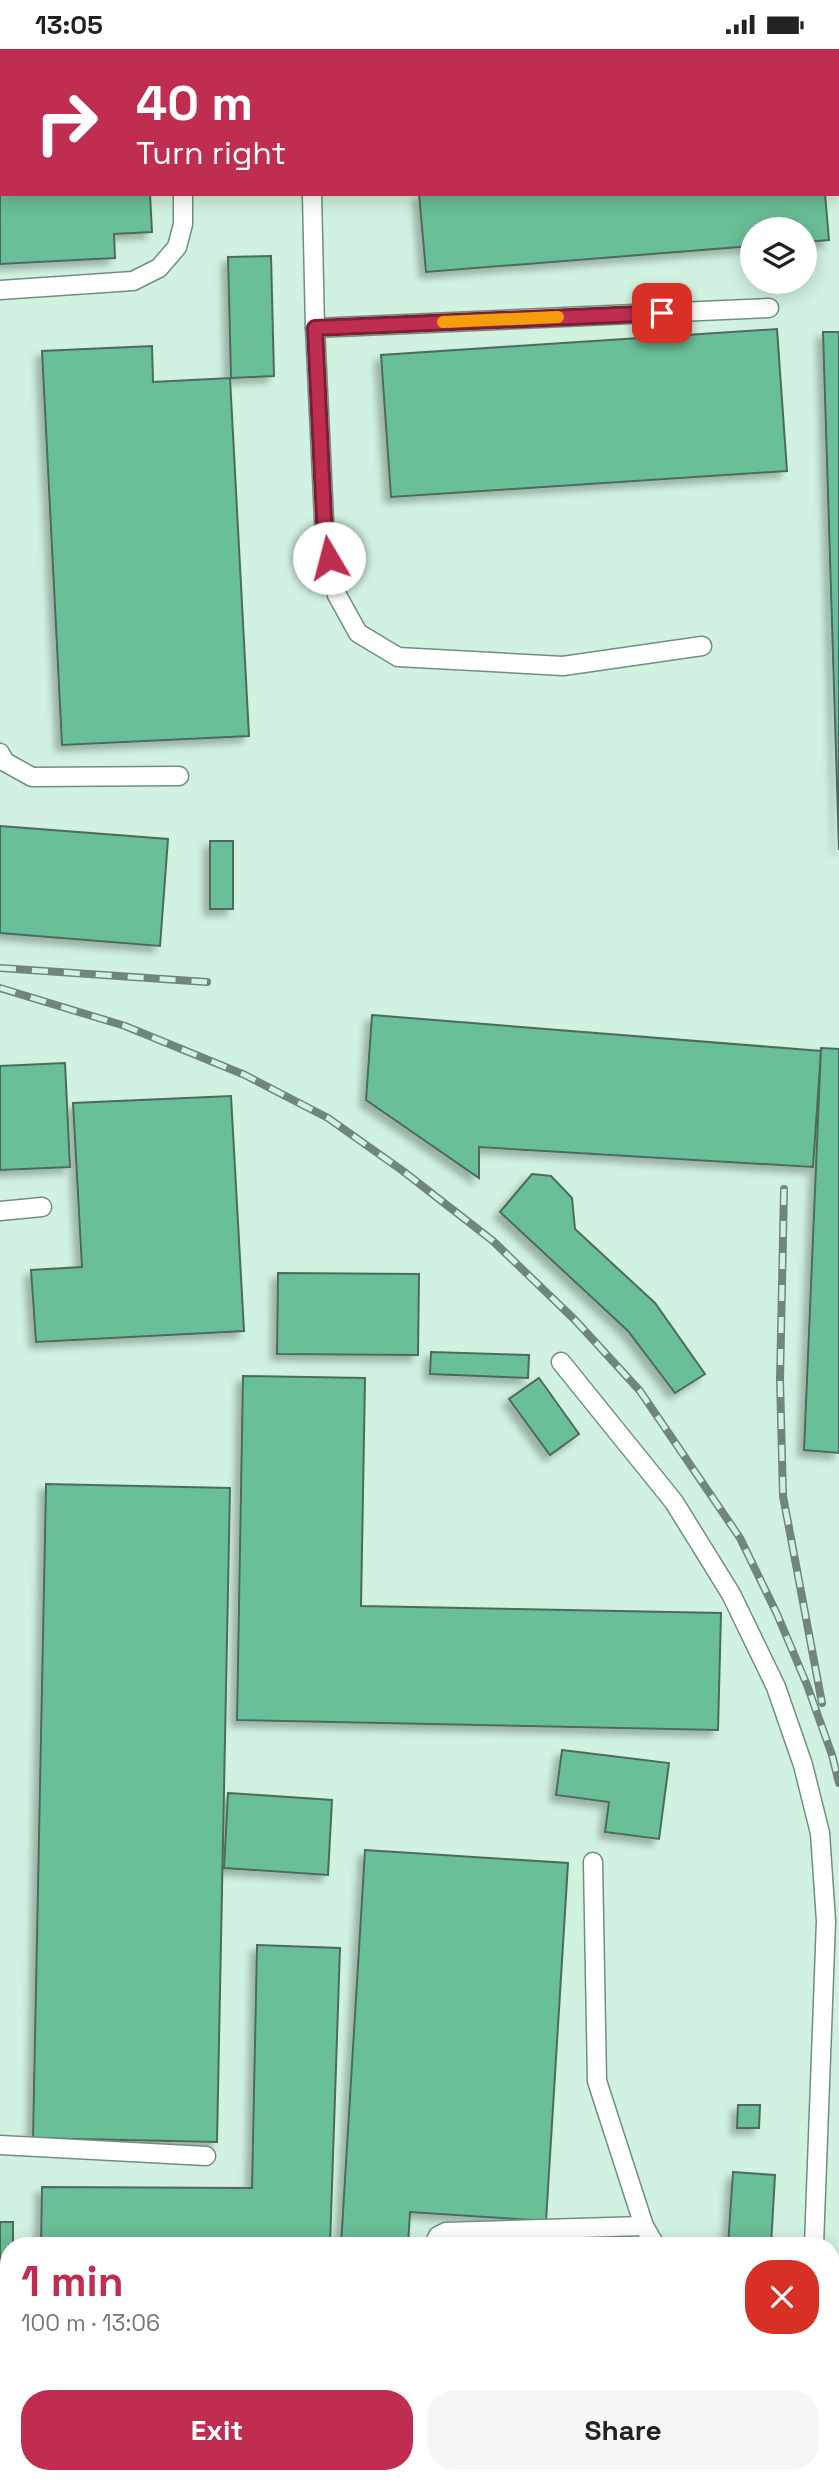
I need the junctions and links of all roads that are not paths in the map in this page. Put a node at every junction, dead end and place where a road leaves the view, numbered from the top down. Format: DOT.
graph roads {
  1 [pos="183,196"];
  2 [pos="312,196"];
  3 [pos="0,290"];
  4 [pos="769,308"];
  5 [pos="315,328"];
  6 [pos="702,646"];
  7 [pos="0,753"];
  8 [pos="179,776"];
  9 [pos="42,1207"];
  10 [pos="0,1212"];
  11 [pos="561,1362"];
  12 [pos="593,1862"];
  13 [pos="0,2145"];
  14 [pos="206,2156"];
  15 [pos="644,2226"];
  16 [pos="438,2237"];
  17 [pos="650,2237"];
  18 [pos="814,2237"];
  1 -- 3 [label="lane"];
  2 -- 5 [label="lane"];
  4 -- 5 [label="lane"];
  5 -- 6 [label="lane"];
  7 -- 8 [label="lane"];
  9 -- 10 [label="lane"];
  11 -- 18 [label="lane"];
  12 -- 15 [label="lane"];
  13 -- 14 [label="lane"];
  15 -- 16 [label="lane"];
  15 -- 17 [label="lane"];
}
